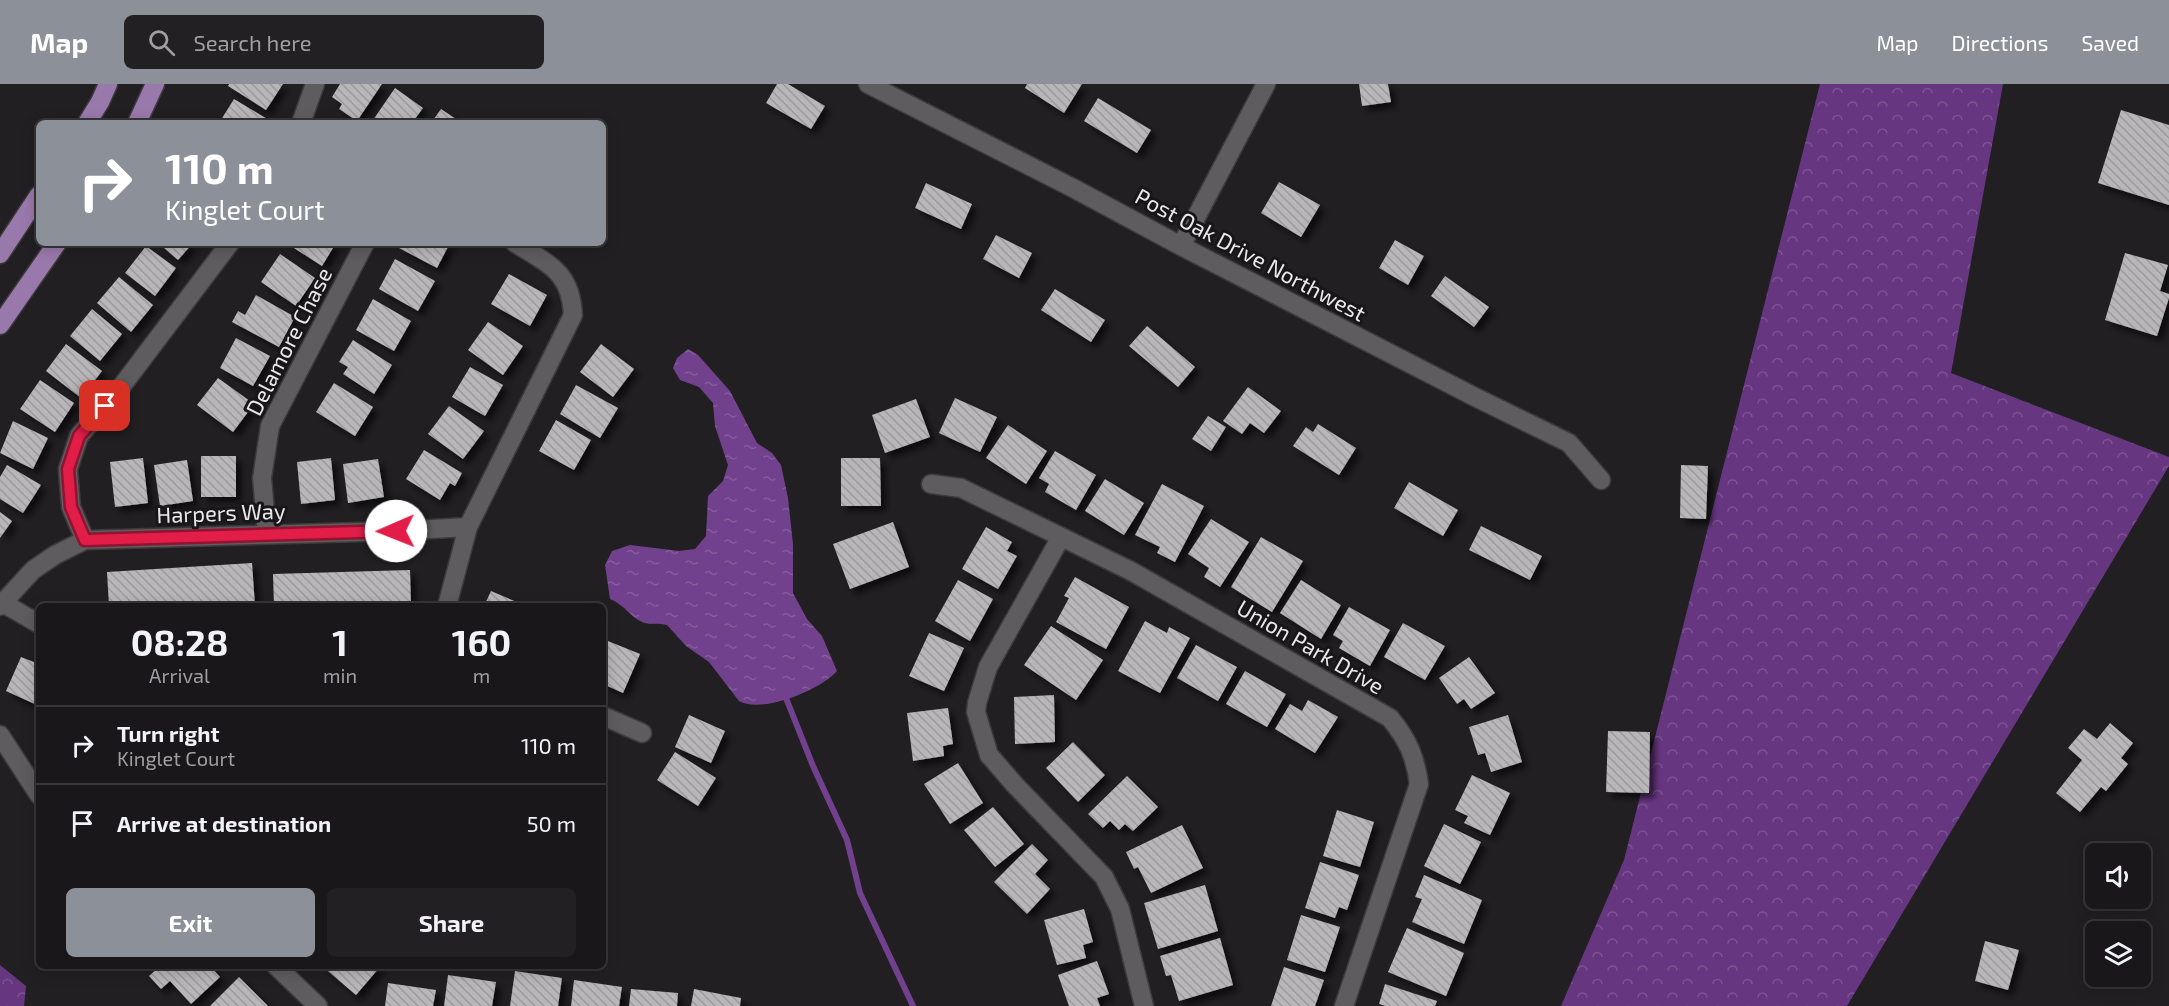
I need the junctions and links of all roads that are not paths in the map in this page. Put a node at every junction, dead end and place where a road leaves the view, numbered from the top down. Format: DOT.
graph roads {
  1 [pos="108,84"];
  2 [pos="155,84"];
  3 [pos="315,84"];
  4 [pos="868,84"];
  5 [pos="1266,84"];
  6 [pos="89,120"];
  7 [pos="138,120"];
  8 [pos="302,120"];
  9 [pos="36,200"];
  10 [pos="55,246"];
  11 [pos="228,246"];
  12 [pos="363,246"];
  13 [pos="519,246"];
  14 [pos="1181,246"];
  15 [pos="0,254"];
  16 [pos="0,325"];
  17 [pos="1601,480"];
  18 [pos="931,484"];
  19 [pos="468,527"];
  20 [pos="267,534"];
  21 [pos="1061,537"];
  22 [pos="85,540"];
  23 [pos="448,603"];
  24 [pos="2,605"];
  25 [pos="36,622"];
  26 [pos="606,717"];
  27 [pos="642,733"];
  28 [pos="0,735"];
  29 [pos="36,790"];
  30 [pos="279,969"];
  31 [pos="318,1006"];
  32 [pos="1144,1006"];
  33 [pos="1344,1006"];
  1 -- 6 [label="main road"];
  2 -- 7 [label="main road"];
  3 -- 8 [label="street"];
  4 -- 14 [label="street, Post Oak Drive Northwest"];
  5 -- 14 [label="street"];
  9 -- 15 [label="main road"];
  10 -- 16 [label="main road"];
  11 -- 22 [label="street"];
  12 -- 20 [label="street, Delamore Chase"];
  13 -- 19 [label="street"];
  14 -- 17 [label="street, Post Oak Drive Northwest"];
  18 -- 21 [label="street, Union Park Drive"];
  19 -- 20 [label="street, Harpers Way"];
  19 -- 23 [label="street"];
  20 -- 22 [label="street, Harpers Way"];
  21 -- 32 [label="street"];
  21 -- 33 [label="street, Union Park Drive"];
  22 -- 24 [label="street, Harpers Way"];
  24 -- 25 [label="street"];
  26 -- 27 [label="street"];
  28 -- 29 [label="street"];
  30 -- 31 [label="street"];
}
